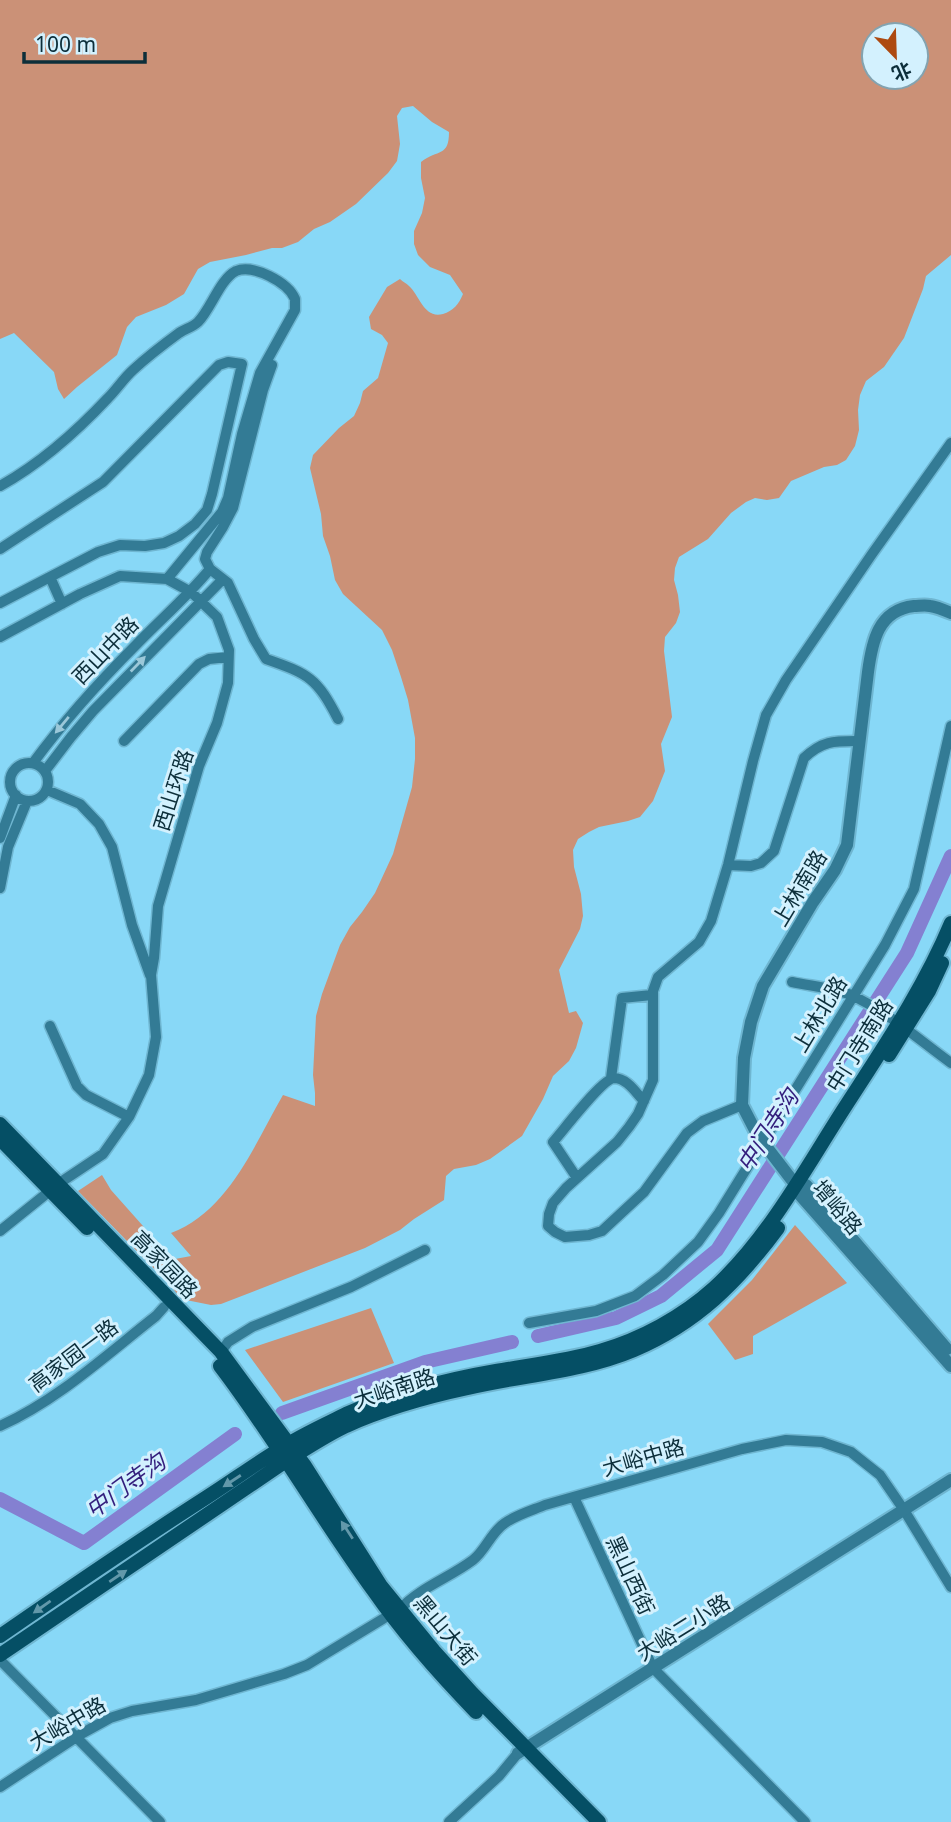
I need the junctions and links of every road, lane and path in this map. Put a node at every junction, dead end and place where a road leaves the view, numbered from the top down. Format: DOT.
graph roads {
  1 [pos="272,365"];
  2 [pos="951,443"];
  3 [pos="0,486"];
  4 [pos="0,549"];
  5 [pos="210,569"];
  6 [pos="50,577"];
  7 [pos="167,579"];
  8 [pos="222,580"];
  9 [pos="191,593"];
  10 [pos="201,602"];
  11 [pos="0,603"];
  12 [pos="62,604"];
  13 [pos="951,613"];
  14 [pos="0,637"];
  15 [pos="228,657"];
  16 [pos="338,719"];
  17 [pos="951,726"];
  18 [pos="124,741"];
  19 [pos="860,741"];
  20 [pos="33,763"];
  21 [pos="45,771"];
  22 [pos="5,775"];
  23 [pos="47,790"];
  24 [pos="16,795"];
  25 [pos="27,800"];
  26 [pos="0,838"];
  27 [pos="728,865"];
  28 [pos="0,888"];
  29 [pos="951,923"];
  30 [pos="951,945"];
  31 [pos="151,975"];
  32 [pos="792,982"];
  33 [pos="652,995"];
  34 [pos="852,996"];
  35 [pos="902,1025"];
  36 [pos="50,1026"];
  37 [pos="951,1063"];
  38 [pos="611,1078"];
  39 [pos="644,1101"];
  40 [pos="742,1105"];
  41 [pos="129,1117"];
  42 [pos="0,1124"];
  43 [pos="0,1139"];
  44 [pos="767,1148"];
  45 [pos="577,1178"];
  46 [pos="54,1187"];
  47 [pos="800,1188"];
  48 [pos="0,1231"];
  49 [pos="425,1250"];
  50 [pos="164,1307"];
  51 [pos="529,1323"];
  52 [pos="221,1352"];
  53 [pos="951,1353"];
  54 [pos="951,1366"];
  55 [pos="0,1426"];
  56 [pos="287,1452"];
  57 [pos="951,1480"];
  58 [pos="573,1497"];
  59 [pos="904,1510"];
  60 [pos="951,1587"];
  61 [pos="396,1612"];
  62 [pos="0,1636"];
  63 [pos="0,1655"];
  64 [pos="0,1660"];
  65 [pos="653,1668"];
  66 [pos="75,1737"];
  67 [pos="522,1750"];
  68 [pos="0,1787"];
  69 [pos="160,1822"];
  70 [pos="449,1822"];
  71 [pos="586,1822"];
  72 [pos="599,1822"];
  73 [pos="805,1822"];
  1 -- 5 [label="street"];
  2 -- 27 [label="street"];
  3 -- 7 [label="street"];
  4 -- 6 [label="street"];
  5 -- 8 [label="street"];
  5 -- 9 [label="street, 西山中路"];
  6 -- 11 [label="street"];
  6 -- 12 [label="street"];
  7 -- 9 [label="street, 西山环路"];
  7 -- 12 [label="street, 西山环路"];
  8 -- 10 [label="street, 西山中路"];
  8 -- 16 [label="street"];
  9 -- 10 [label="street, 西山环路"];
  9 -- 20 [label="street, 西山中路, one-way"];
  10 -- 15 [label="street, 西山环路"];
  21 -- 10 [label="street, 西山中路, one-way"];
  12 -- 14 [label="street, 西山环路"];
  13 -- 19 [label="street, 上林南路"];
  15 -- 18 [label="street"];
  15 -- 31 [label="street, 西山环路"];
  17 -- 34 [label="street, 上林北路"];
  19 -- 27 [label="street"];
  19 -- 40 [label="street, 上林南路"];
  20 -- 21 [label="street"];
  20 -- 22 [label="street"];
  21 -- 23 [label="street"];
  22 -- 24 [label="street"];
  23 -- 25 [label="street"];
  23 -- 31 [label="street"];
  24 -- 25 [label="street"];
  24 -- 26 [label="street"];
  25 -- 28 [label="street"];
  27 -- 33 [label="street"];
  29 -- 35 [label="main road, 中门寺南路"];
  30 -- 35 [label="main road, 中门寺南路"];
  31 -- 41 [label="street, 西山环路"];
  32 -- 34 [label="street"];
  33 -- 38 [label="street"];
  33 -- 39 [label="street"];
  34 -- 35 [label="street"];
  34 -- 44 [label="street, 上林北路"];
  35 -- 37 [label="street"];
  35 -- 47 [label="main road, 中门寺南路"];
  36 -- 41 [label="street"];
  38 -- 39 [label="street"];
  38 -- 45 [label="street"];
  39 -- 45 [label="street"];
  40 -- 44 [label="street, 上林南路"];
  40 -- 45 [label="street"];
  41 -- 46 [label="street, 西山环路"];
  42 -- 46 [label="main road, 高家园路"];
  43 -- 46 [label="main road, 高家园路"];
  44 -- 47 [label="street, 上林南路"];
  44 -- 51 [label="street, 上林北路"];
  46 -- 48 [label="street, 西山环路"];
  46 -- 50 [label="main road, 高家园路"];
  46 -- 52 [label="main road, 高家园路"];
  47 -- 53 [label="street, 增峪路"];
  47 -- 54 [label="street, 增峪路"];
  47 -- 56 [label="main road, 大峪南路"];
  49 -- 52 [label="street"];
  50 -- 55 [label="street, 高家园一路"];
  50 -- 56 [label="main road, 高家园路"];
  52 -- 56 [label="main road, 高家园路"];
  56 -- 61 [label="main road, 黑山大街"];
  56 -- 62 [label="main road, 大峪南路, one-way"];
  63 -- 56 [label="main road, 大峪南路, one-way"];
  57 -- 59 [label="street, 大峪二小路"];
  58 -- 59 [label="street, 大峪中路"];
  58 -- 61 [label="street, 大峪中路"];
  58 -- 65 [label="street, 黑山西街"];
  59 -- 60 [label="street, 大峪中路"];
  59 -- 65 [label="street, 大峪二小路"];
  61 -- 66 [label="street, 大峪中路"];
  61 -- 67 [label="main road, 黑山大街"];
  64 -- 66 [label="street"];
  65 -- 67 [label="street, 大峪二小路"];
  65 -- 73 [label="street, 黑山西街"];
  66 -- 68 [label="street, 大峪中路"];
  66 -- 69 [label="street"];
  67 -- 70 [label="street, 大峪二小路"];
  67 -- 71 [label="main road, 黑山大街"];
  67 -- 72 [label="main road, 黑山大街"];
}
